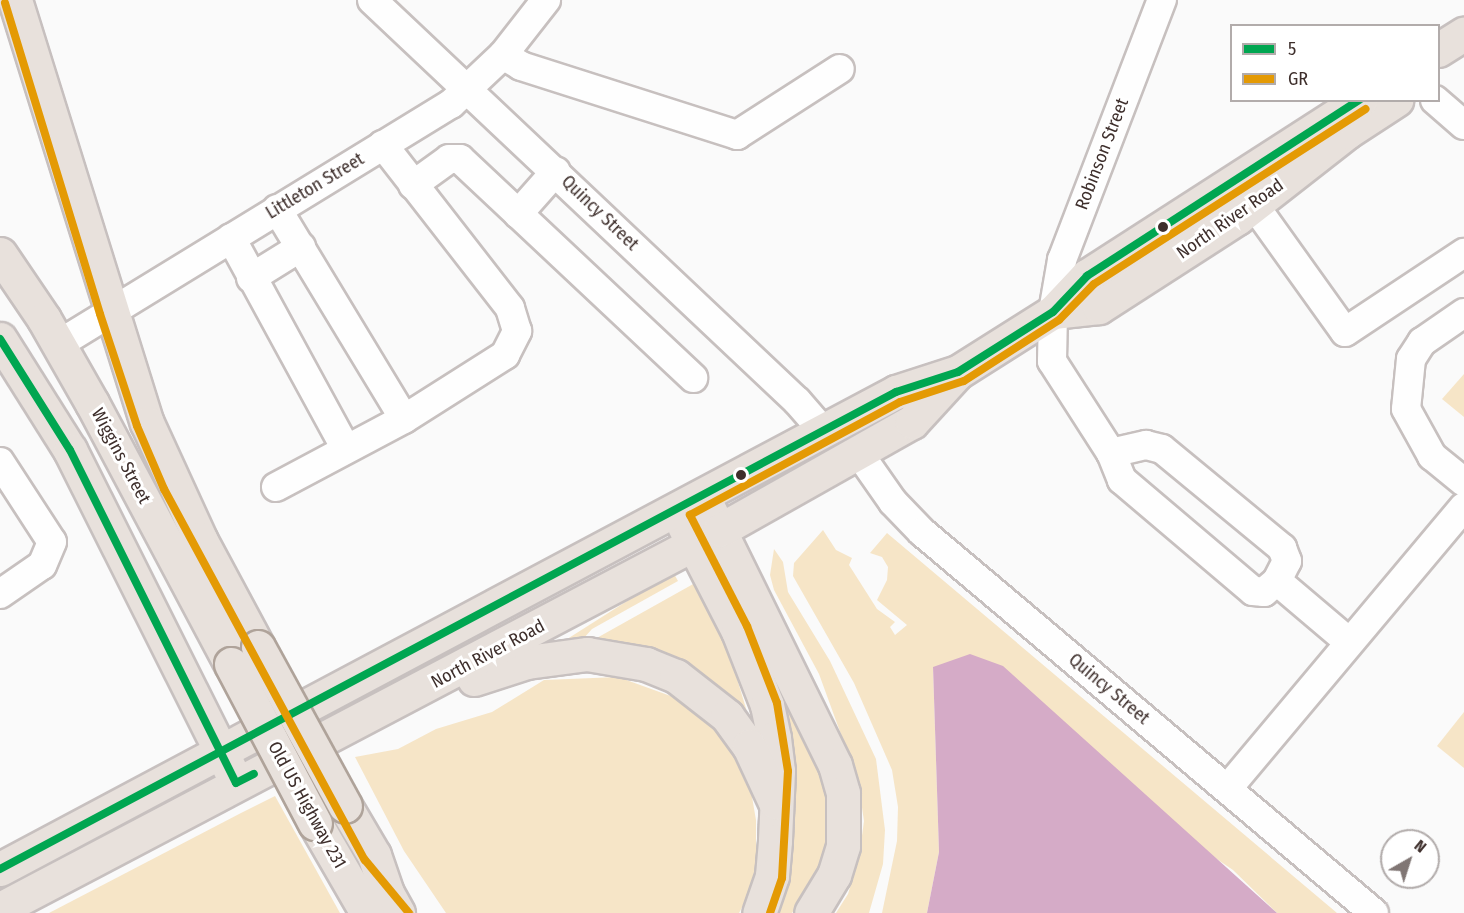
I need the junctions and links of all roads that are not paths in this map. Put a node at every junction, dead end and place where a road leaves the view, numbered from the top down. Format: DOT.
graph roads {
  1 [pos="15,0"];
  2 [pos="372,0"];
  3 [pos="546,0"];
  4 [pos="1162,0"];
  5 [pos="1464,34"];
  6 [pos="1440,50"];
  7 [pos="503,55"];
  8 [pos="1464,59"];
  9 [pos="840,69"];
  10 [pos="1440,73"];
  11 [pos="468,88"];
  12 [pos="1357,102"];
  13 [pos="1393,102"];
  14 [pos="1437,102"];
  15 [pos="1464,125"];
  16 [pos="383,145"];
  17 [pos="556,171"];
  18 [pos="413,185"];
  19 [pos="1254,204"];
  20 [pos="277,209"];
  21 [pos="518,214"];
  22 [pos="231,238"];
  23 [pos="301,247"];
  24 [pos="1464,253"];
  25 [pos="0,254"];
  26 [pos="251,278"];
  27 [pos="110,310"];
  28 [pos="1053,312"];
  29 [pos="1464,313"];
  30 [pos="0,339"];
  31 [pos="59,344"];
  32 [pos="958,372"];
  33 [pos="693,378"];
  34 [pos="404,419"];
  35 [pos="823,431"];
  36 [pos="346,449"];
  37 [pos="858,452"];
  38 [pos="1111,453"];
  39 [pos="0,462"];
  40 [pos="1464,482"];
  41 [pos="276,487"];
  42 [pos="689,504"];
  43 [pos="1464,507"];
  44 [pos="707,537"];
  45 [pos="1277,581"];
  46 [pos="0,594"];
  47 [pos="1349,642"];
  48 [pos="231,663"];
  49 [pos="402,700"];
  50 [pos="220,755"];
  51 [pos="237,783"];
  52 [pos="1228,788"];
  53 [pos="775,802"];
  54 [pos="374,855"];
  55 [pos="0,869"];
  56 [pos="0,909"];
  57 [pos="367,913"];
  58 [pos="398,913"];
  59 [pos="423,913"];
  60 [pos="759,913"];
  61 [pos="811,913"];
  62 [pos="1374,913"];
  1 -- 27 [label="main road"];
  2 -- 11 [label="street, Quincy Street"];
  3 -- 7 [label="street, Littleton Street"];
  4 -- 28 [label="street, Robinson Street"];
  5 -- 6 [label="main road"];
  7 -- 9 [label="street"];
  7 -- 11 [label="street, Littleton Street"];
  8 -- 10 [label="main road"];
  11 -- 16 [label="street, Littleton Street"];
  11 -- 17 [label="street, Quincy Street"];
  12 -- 28 [label="main road, North River Road"];
  13 -- 19 [label="main road, North River Road"];
  14 -- 15 [label="street"];
  16 -- 18 [label="street"];
  16 -- 20 [label="street, Littleton Street"];
  17 -- 21 [label="street"];
  17 -- 35 [label="street, Quincy Street"];
  18 -- 21 [label="street"];
  18 -- 34 [label="street"];
  19 -- 24 [label="street"];
  19 -- 28 [label="main road, North River Road"];
  20 -- 22 [label="street, Littleton Street"];
  20 -- 23 [label="street"];
  21 -- 33 [label="street"];
  22 -- 26 [label="street"];
  22 -- 27 [label="street, Littleton Street"];
  23 -- 26 [label="street"];
  23 -- 34 [label="street"];
  25 -- 31 [label="main road, Wiggins Street"];
  26 -- 36 [label="street"];
  27 -- 31 [label="street, Littleton Street"];
  27 -- 54 [label="main road, bridge"];
  28 -- 32 [label="main road, North River Road"];
  28 -- 38 [label="street, Robinson Street"];
  29 -- 40 [label="street"];
  30 -- 50 [label="main road"];
  31 -- 48 [label="main road, Wiggins Street"];
  32 -- 35 [label="main road, North River Road"];
  32 -- 37 [label="main road, North River Road"];
  34 -- 36 [label="street"];
  35 -- 42 [label="main road, North River Road"];
  36 -- 41 [label="street"];
  37 -- 44 [label="main road, North River Road"];
  37 -- 52 [label="street, Quincy Street"];
  38 -- 45 [label="street, Robinson Street"];
  38 -- 45 [label="street"];
  39 -- 46 [label="street"];
  42 -- 44 [label="main road"];
  42 -- 50 [label="main road, North River Road"];
  43 -- 47 [label="street"];
  44 -- 49 [label="main road, North River Road"];
  44 -- 53 [label="main road"];
  44 -- 61 [label="main road"];
  45 -- 47 [label="street"];
  47 -- 52 [label="street"];
  48 -- 57 [label="main road, Old US Highway 231, bridge"];
  49 -- 51 [label="main road, North River Road"];
  49 -- 53 [label="main road"];
  50 -- 51 [label="main road"];
  50 -- 55 [label="main road, North River Road"];
  51 -- 56 [label="main road, North River Road"];
  52 -- 62 [label="street, Quincy Street"];
  53 -- 60 [label="main road"];
  54 -- 58 [label="main road, Old US Highway 231"];
  54 -- 59 [label="main road"];
}
